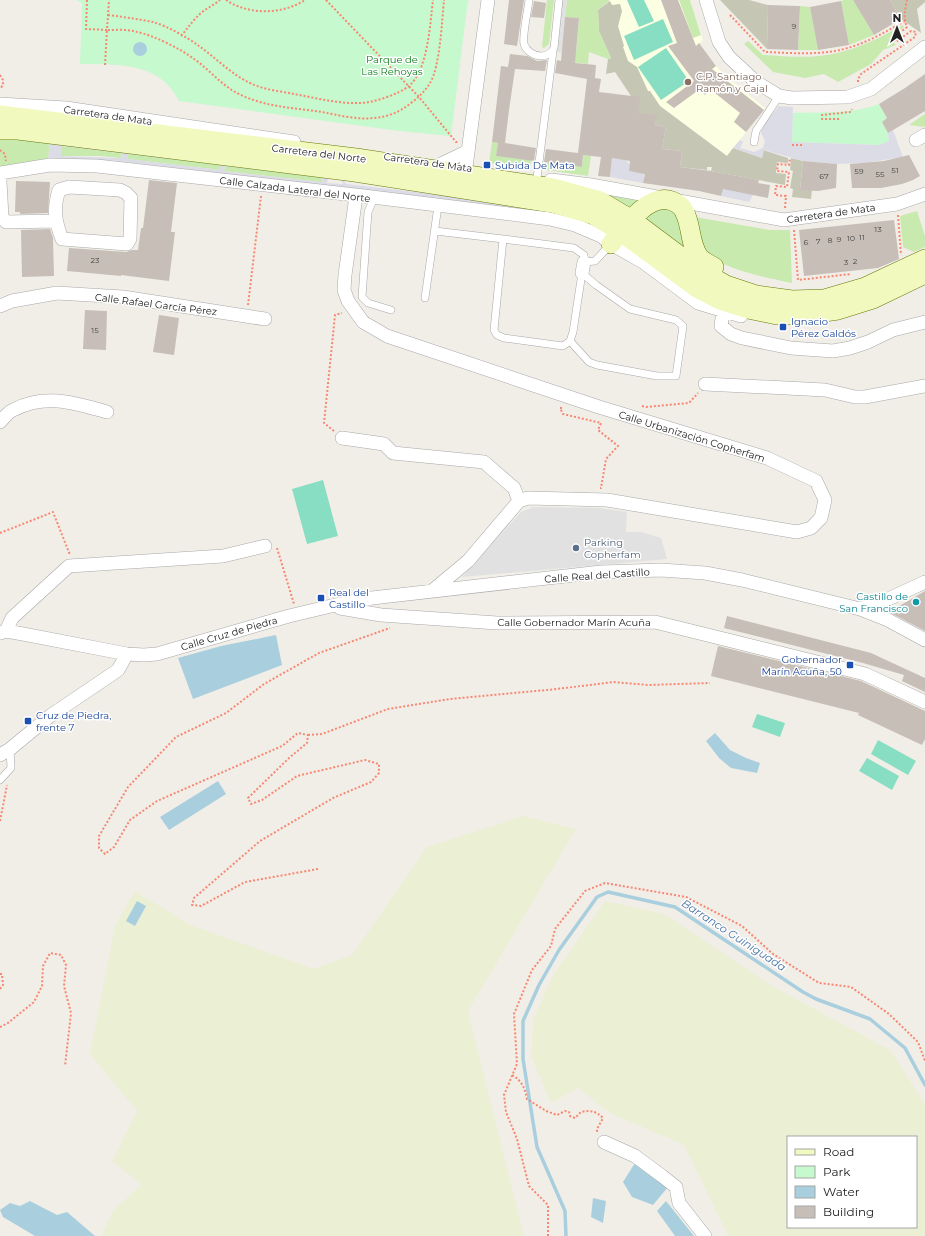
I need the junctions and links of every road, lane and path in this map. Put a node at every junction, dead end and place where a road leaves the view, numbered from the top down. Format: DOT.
graph roads {
  1 [pos="87,0"];
  2 [pos="108,0"];
  3 [pos="220,0"];
  4 [pos="226,0"];
  5 [pos="305,0"];
  6 [pos="326,0"];
  7 [pos="433,0"];
  8 [pos="444,0"];
  9 [pos="488,0"];
  10 [pos="529,0"];
  11 [pos="559,0"];
  12 [pos="706,0"];
  13 [pos="907,0"];
  14 [pos="108,15"];
  15 [pos="730,15"];
  16 [pos="905,21"];
  17 [pos="107,30"];
  18 [pos="181,36"];
  19 [pos="925,47"];
  20 [pos="553,50"];
  21 [pos="105,65"];
  22 [pos="0,75"];
  23 [pos="409,86"];
  24 [pos="0,89"];
  25 [pos="871,89"];
  26 [pos="779,96"];
  27 [pos="419,97"];
  28 [pos="0,104"];
  29 [pos="852,109"];
  30 [pos="0,115"];
  31 [pos="839,119"];
  32 [pos="0,130"];
  33 [pos="754,142"];
  34 [pos="792,145"];
  35 [pos="802,145"];
  36 [pos="469,147"];
  37 [pos="0,150"];
  38 [pos="790,158"];
  39 [pos="441,164"];
  40 [pos="466,167"];
  41 [pos="3,168"];
  42 [pos="537,178"];
  43 [pos="0,181"];
  44 [pos="262,185"];
  45 [pos="925,194"];
  46 [pos="356,196"];
  47 [pos="374,198"];
  48 [pos="668,200"];
  49 [pos="897,204"];
  50 [pos="438,206"];
  51 [pos="788,219"];
  52 [pos="55,221"];
  53 [pos="435,231"];
  54 [pos="621,232"];
  55 [pos="503,239"];
  56 [pos="925,260"];
  57 [pos="583,268"];
  58 [pos="902,270"];
  59 [pos="925,274"];
  60 [pos="859,281"];
  61 [pos="425,298"];
  62 [pos="0,306"];
  63 [pos="248,306"];
  64 [pos="353,310"];
  65 [pos="391,310"];
  66 [pos="723,311"];
  67 [pos="810,314"];
  68 [pos="265,318"];
  69 [pos="925,322"];
  70 [pos="570,341"];
  71 [pos="705,384"];
  72 [pos="925,386"];
  73 [pos="639,405"];
  74 [pos="567,409"];
  75 [pos="107,412"];
  76 [pos="0,422"];
  77 [pos="342,438"];
  78 [pos="594,489"];
  79 [pos="519,501"];
  80 [pos="0,533"];
  81 [pos="265,546"];
  82 [pos="69,566"];
  83 [pos="925,582"];
  84 [pos="432,591"];
  85 [pos="331,606"];
  86 [pos="860,609"];
  87 [pos="297,614"];
  88 [pos="405,617"];
  89 [pos="3,632"];
  90 [pos="925,640"];
  91 [pos="127,654"];
  92 [pos="710,682"];
  93 [pos="925,702"];
  94 [pos="308,735"];
  95 [pos="5,752"];
  96 [pos="11,768"];
  97 [pos="0,780"];
  98 [pos="0,821"];
  99 [pos="318,869"];
  100 [pos="0,974"];
  101 [pos="0,989"];
  102 [pos="0,1027"];
  103 [pos="925,1061"];
  104 [pos="65,1066"];
  105 [pos="512,1075"];
  106 [pos="604,1142"];
  107 [pos="548,1236"];
  108 [pos="705,1236"];
  1 -- 17 [label="path"];
  2 -- 14 [label="path"];
  3 -- 18 [label="path"];
  4 -- 5 [label="path"];
  6 -- 23 [label="path"];
  7 -- 23 [label="path"];
  8 -- 27 [label="path"];
  9 -- 36 [label="street"];
  10 -- 20 [label="lane"];
  11 -- 20 [label="lane"];
  12 -- 26 [label="street"];
  13 -- 16 [label="path"];
  14 -- 17 [label="path"];
  14 -- 18 [label="path"];
  15 -- 16 [label="path"];
  16 -- 25 [label="path"];
  17 -- 21 [label="path"];
  17 -- 27 [label="path"];
  18 -- 23 [label="path"];
  19 -- 25 [label="street"];
  20 -- 42 [label="lane"];
  22 -- 24 [label="path"];
  23 -- 27 [label="path"];
  25 -- 26 [label="street"];
  26 -- 33 [label="lane"];
  27 -- 36 [label="path"];
  28 -- 39 [label="street, Carretera de Mata"];
  29 -- 31 [label="path"];
  30 -- 54 [label="street, Carretera del Norte"];
  32 -- 54 [label="street, Carretera del Norte"];
  34 -- 35 [label="path"];
  36 -- 39 [label="street"];
  36 -- 40 [label="street"];
  37 -- 41 [label="path"];
  38 -- 51 [label="path"];
  39 -- 40 [label="street, Carretera de Mata"];
  40 -- 42 [label="street, Carretera de Mata"];
  41 -- 44 [label="street, Calle Calzada Lateral del Norte"];
  42 -- 48 [label="street, Carretera de Mata"];
  43 -- 52 [label="street"];
  44 -- 46 [label="street, Calle Calzada Lateral del Norte"];
  44 -- 63 [label="path"];
  45 -- 49 [label="street, Carretera de Mata"];
  46 -- 47 [label="street, Calle Calzada Lateral del Norte"];
  46 -- 64 [label="street, Calle Urbanización Copherfam"];
  47 -- 50 [label="street, Calle Calzada Lateral del Norte"];
  47 -- 65 [label="lane"];
  48 -- 51 [label="street, Carretera de Mata"];
  48 -- 54 [label="street"];
  48 -- 60 [label="street"];
  49 -- 51 [label="street, Carretera de Mata"];
  49 -- 58 [label="path"];
  50 -- 53 [label="lane"];
  50 -- 54 [label="street, Calle Calzada Lateral del Norte"];
  51 -- 60 [label="path"];
  52 -- 52 [label="street"];
  53 -- 55 [label="lane"];
  53 -- 61 [label="lane"];
  54 -- 57 [label="lane"];
  54 -- 60 [label="street"];
  54 -- 66 [label="street, Calle Calzada Lateral del Norte"];
  54 -- 67 [label="street"];
  55 -- 57 [label="lane"];
  55 -- 70 [label="lane"];
  56 -- 58 [label="street"];
  57 -- 70 [label="lane"];
  57 -- 70 [label="lane"];
  58 -- 60 [label="street"];
  59 -- 67 [label="street"];
  62 -- 68 [label="street, Calle Rafael García Pérez"];
  64 -- 77 [label="path"];
  64 -- 79 [label="street, Calle Urbanización Copherfam"];
  66 -- 67 [label="street, Calle Calzada Lateral del Norte"];
  66 -- 69 [label="street"];
  71 -- 72 [label="street"];
  71 -- 73 [label="path"];
  74 -- 78 [label="path"];
  75 -- 76 [label="street"];
  77 -- 79 [label="street"];
  79 -- 84 [label="street"];
  80 -- 82 [label="path"];
  81 -- 82 [label="street"];
  81 -- 87 [label="path"];
  82 -- 89 [label="street"];
  83 -- 86 [label="street"];
  84 -- 85 [label="street, Calle Real del Castillo"];
  84 -- 86 [label="street, Calle Real del Castillo"];
  85 -- 87 [label="street, Calle Cruz de Piedra"];
  85 -- 88 [label="street, Calle Gobernador Marín Acuña"];
  86 -- 90 [label="street, Calle Real del Castillo"];
  87 -- 91 [label="street, Calle Cruz de Piedra"];
  88 -- 93 [label="street, Calle Gobernador Marín Acuña"];
  88 -- 94 [label="path"];
  89 -- 91 [label="street, Calle Cruz de Piedra"];
  91 -- 95 [label="street"];
  92 -- 94 [label="path"];
  94 -- 99 [label="path"];
  95 -- 96 [label="lane"];
  96 -- 97 [label="lane"];
  96 -- 98 [label="path"];
  100 -- 101 [label="path"];
  102 -- 104 [label="path"];
  103 -- 105 [label="path"];
  105 -- 106 [label="path"];
  105 -- 107 [label="path"];
  106 -- 108 [label="street"];
}
